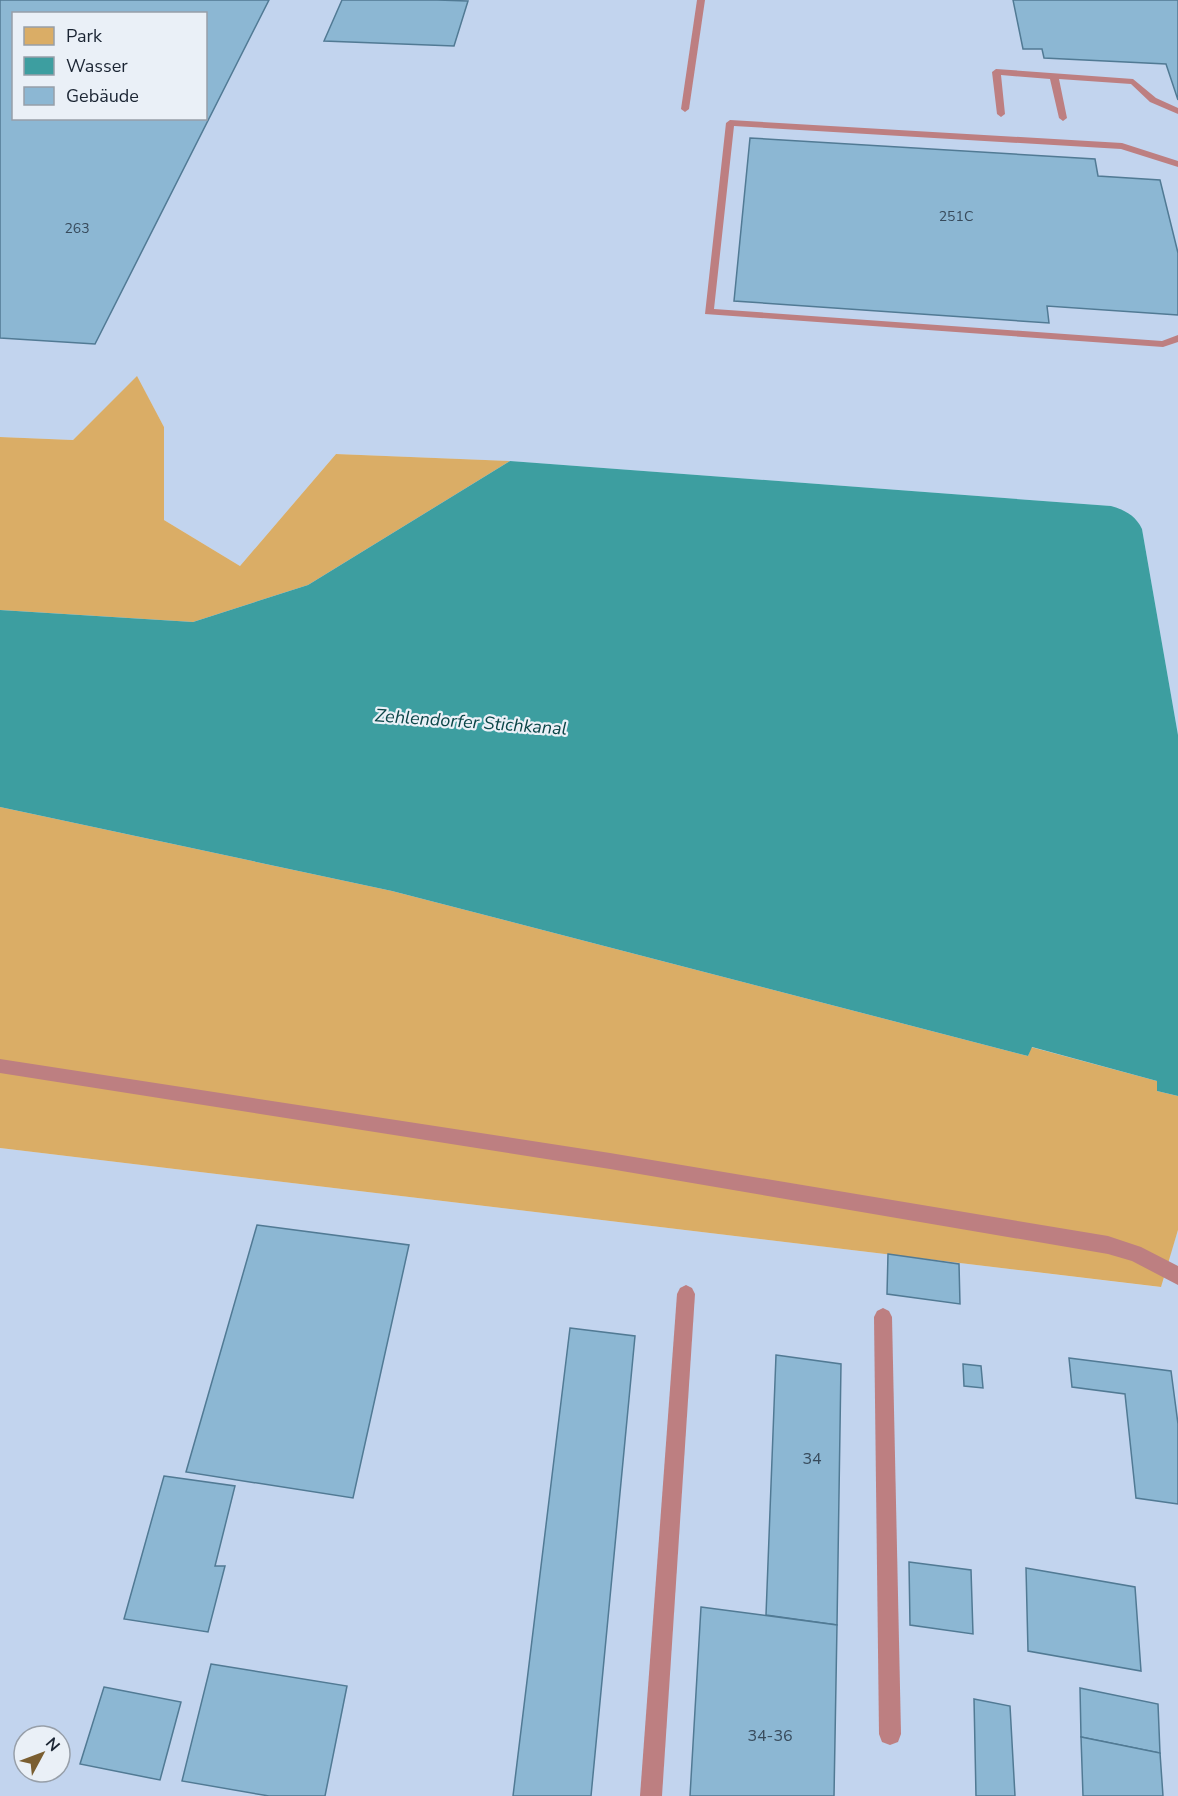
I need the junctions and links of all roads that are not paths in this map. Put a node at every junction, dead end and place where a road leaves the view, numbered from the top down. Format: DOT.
graph roads {
  1 [pos="701,0"];
  2 [pos="1054,76"];
  3 [pos="685,109"];
  4 [pos="1178,111"];
  5 [pos="1001,114"];
  6 [pos="1063,118"];
  7 [pos="1178,164"];
  8 [pos="1178,338"];
  9 [pos="0,1066"];
  10 [pos="1178,1276"];
  11 [pos="686,1294"];
  12 [pos="884,1317"];
  13 [pos="890,1734"];
  14 [pos="651,1796"];
  1 -- 3 [label="lane"];
  2 -- 4 [label="lane"];
  2 -- 5 [label="lane"];
  2 -- 6 [label="lane"];
  7 -- 8 [label="lane"];
  9 -- 10 [label="lane"];
  11 -- 14 [label="lane"];
  12 -- 13 [label="lane"];
}
